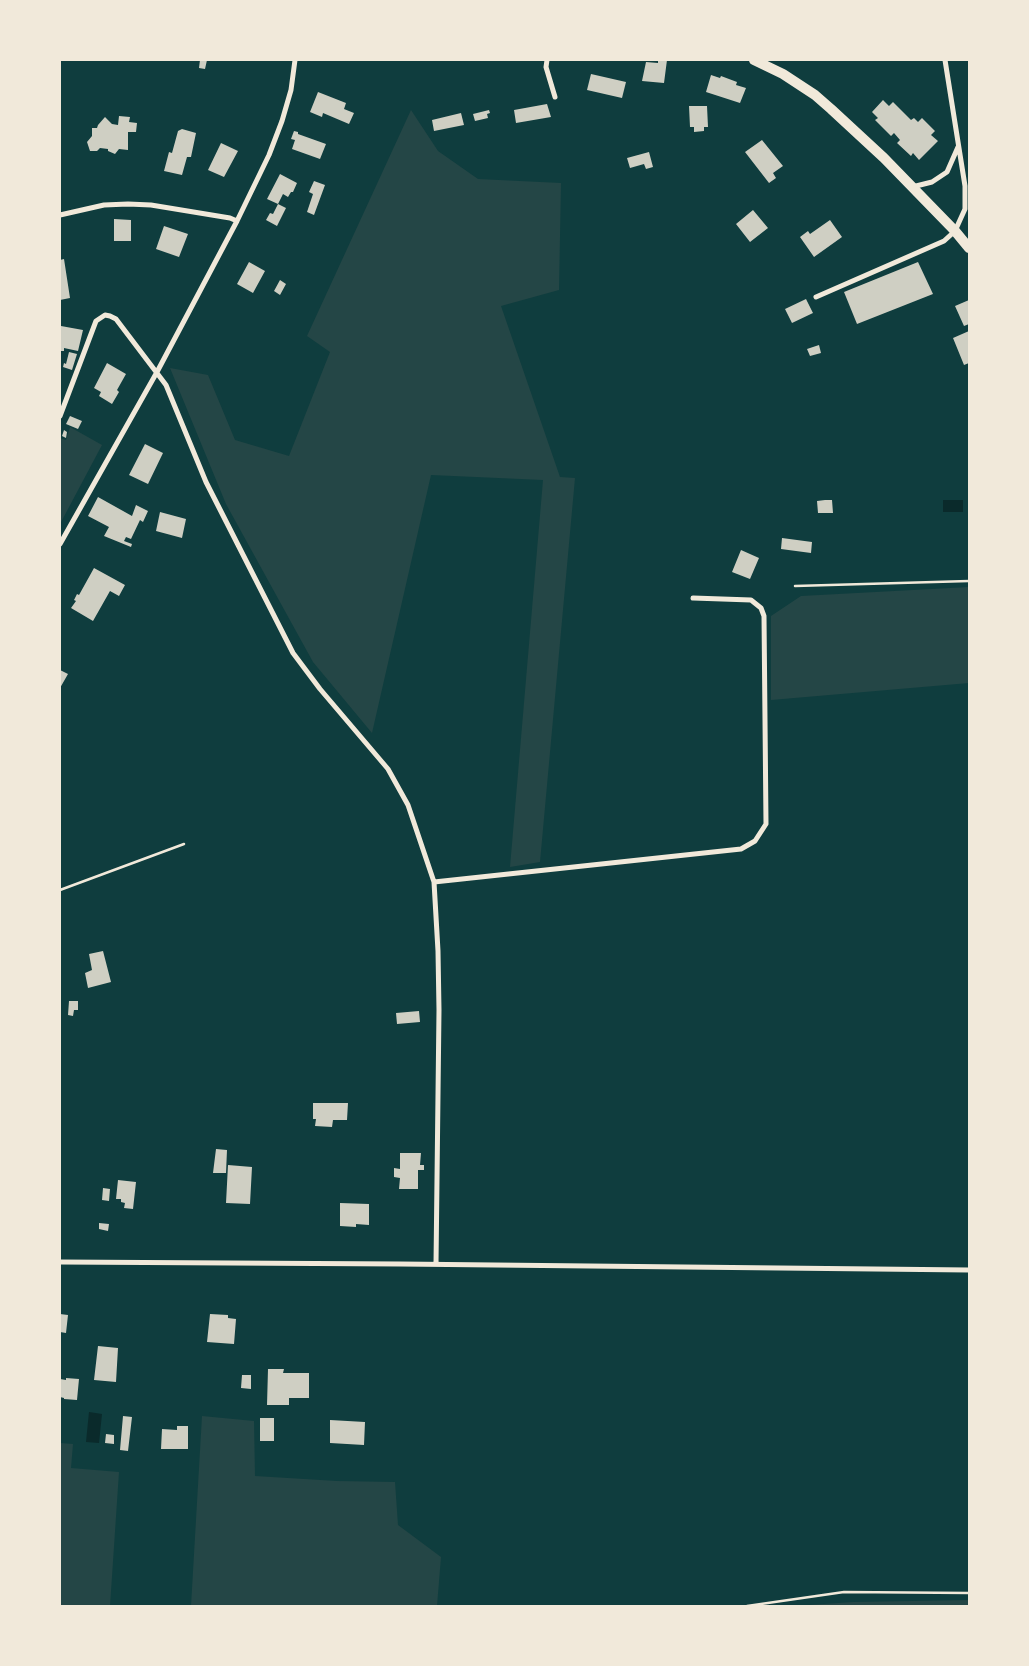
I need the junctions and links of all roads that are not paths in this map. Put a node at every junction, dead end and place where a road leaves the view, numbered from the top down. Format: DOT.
graph roads {
  1 [pos="295,60"];
  2 [pos="547,60"];
  3 [pos="754,60"];
  4 [pos="945,60"];
  5 [pos="555,97"];
  6 [pos="959,147"];
  7 [pos="967,186"];
  8 [pos="912,187"];
  9 [pos="60,215"];
  10 [pos="237,221"];
  11 [pos="955,231"];
  12 [pos="969,248"];
  13 [pos="816,297"];
  14 [pos="156,372"];
  15 [pos="60,416"];
  16 [pos="60,544"];
  17 [pos="693,598"];
  18 [pos="434,882"];
  19 [pos="60,1262"];
  20 [pos="436,1264"];
  21 [pos="969,1270"];
  1 -- 10 [label="street"];
  2 -- 5 [label="street"];
  3 -- 8 [label="main road"];
  4 -- 6 [label="street"];
  6 -- 7 [label="street"];
  6 -- 8 [label="street"];
  7 -- 11 [label="street"];
  8 -- 11 [label="main road"];
  9 -- 10 [label="street"];
  10 -- 14 [label="street"];
  11 -- 12 [label="main road"];
  11 -- 13 [label="street"];
  14 -- 15 [label="street"];
  14 -- 16 [label="street"];
  14 -- 18 [label="street"];
  17 -- 18 [label="street"];
  18 -- 20 [label="street"];
  19 -- 20 [label="street"];
  20 -- 21 [label="street"];
}
